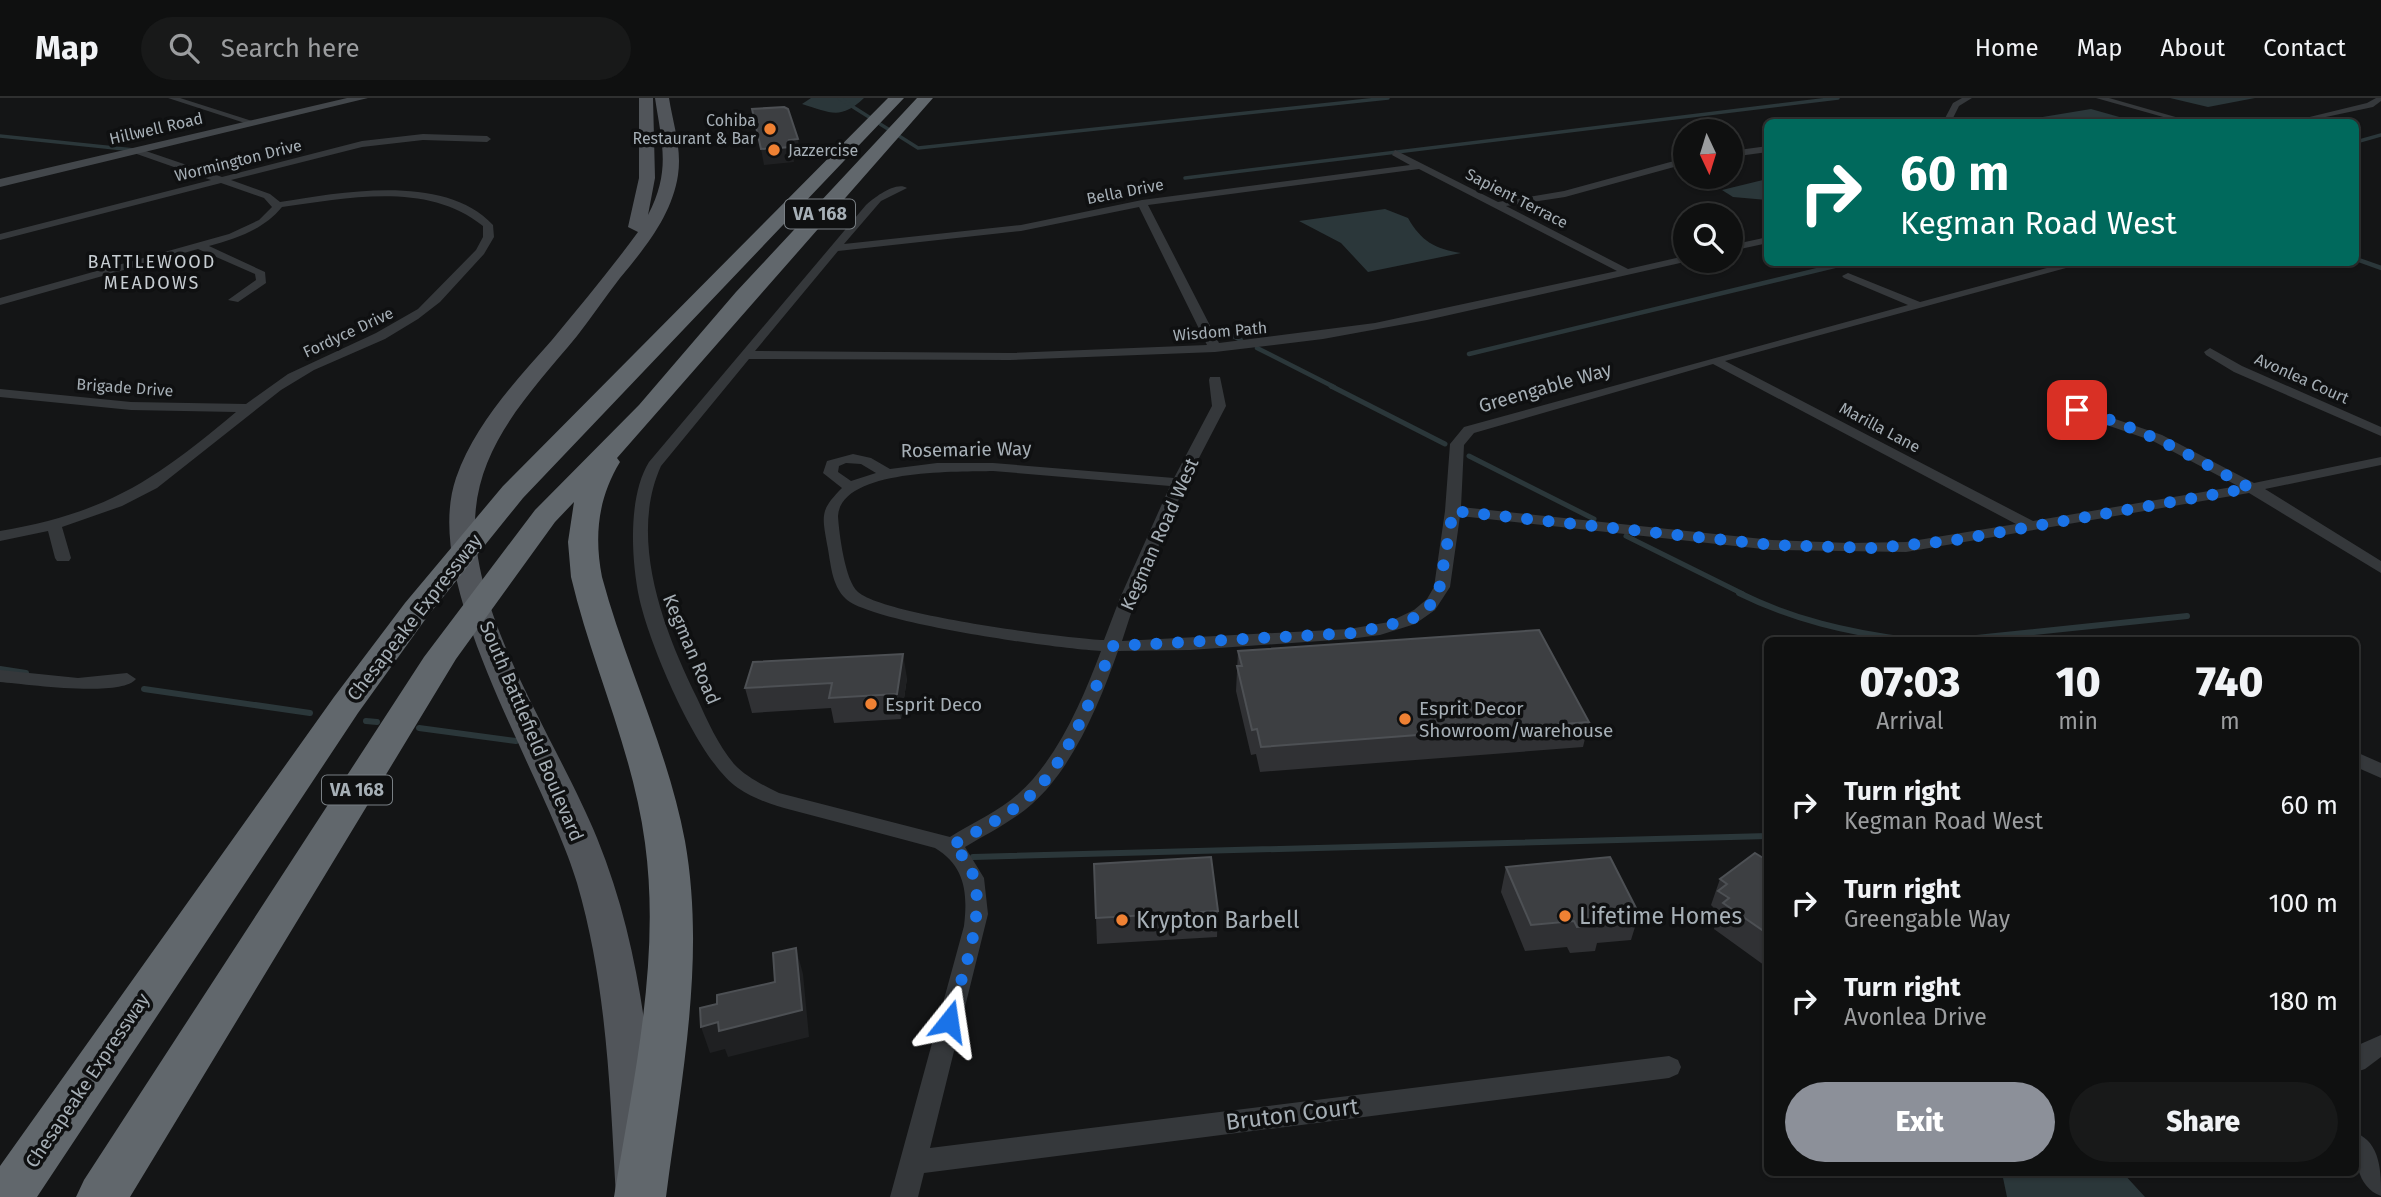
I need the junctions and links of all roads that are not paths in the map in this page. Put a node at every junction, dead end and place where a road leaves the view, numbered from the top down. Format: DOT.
graph roads {
  1 [pos="172,98"];
  2 [pos="362,98"];
  3 [pos="646,98"];
  4 [pos="662,98"];
  5 [pos="896,98"];
  6 [pos="925,98"];
  7 [pos="1968,98"];
  8 [pos="2100,98"];
  9 [pos="2381,98"];
  10 [pos="1949,119"];
  11 [pos="2178,119"];
  12 [pos="2307,119"];
  13 [pos="254,123"];
  14 [pos="487,139"];
  15 [pos="1764,150"];
  16 [pos="137,151"];
  17 [pos="1743,152"];
  18 [pos="1395,153"];
  19 [pos="1673,164"];
  20 [pos="1420,166"];
  21 [pos="222,180"];
  22 [pos="0,183"];
  23 [pos="902,188"];
  24 [pos="1142,203"];
  25 [pos="277,205"];
  26 [pos="1497,205"];
  27 [pos="0,237"];
  28 [pos="1764,241"];
  29 [pos="1743,245"];
  30 [pos="200,246"];
  31 [pos="836,248"];
  32 [pos="1673,262"];
  33 [pos="2068,266"];
  34 [pos="617,269"];
  35 [pos="1626,272"];
  36 [pos="1848,276"];
  37 [pos="234,300"];
  38 [pos="0,302"];
  39 [pos="1918,305"];
  40 [pos="1215,348"];
  41 [pos="2210,352"];
  42 [pos="748,355"];
  43 [pos="1714,360"];
  44 [pos="1215,380"];
  45 [pos="0,393"];
  46 [pos="249,408"];
  47 [pos="648,410"];
  48 [pos="2077,410"];
  49 [pos="2381,432"];
  50 [pos="2381,461"];
  51 [pos="885,472"];
  52 [pos="1179,484"];
  53 [pos="849,486"];
  54 [pos="2250,488"];
  55 [pos="1453,511"];
  56 [pos="54,524"];
  57 [pos="2030,525"];
  58 [pos="0,536"];
  59 [pos="63,558"];
  60 [pos="2381,568"];
  61 [pos="1113,646"];
  62 [pos="0,676"];
  63 [pos="127,679"];
  64 [pos="2359,760"];
  65 [pos="2381,771"];
  66 [pos="951,846"];
  67 [pos="112,1044"];
  68 [pos="2381,1045"];
  69 [pos="2359,1059"];
  70 [pos="1669,1067"];
  71 [pos="2359,1150"];
  72 [pos="915,1162"];
  73 [pos="0,1176"];
  74 [pos="2381,1184"];
  75 [pos="8,1197"];
  76 [pos="102,1197"];
  77 [pos="639,1197"];
  78 [pos="904,1197"];
  1 -- 13 [label="street"];
  2 -- 13 [label="street, Hillwell Road"];
  3 -- 34 [label="main road, South Battlefield Boulevard"];
  4 -- 34 [label="main road, South Battlefield Boulevard"];
  5 -- 67 [label="highway, Chesapeake Expressway / VA 168"];
  6 -- 47 [label="highway, VA 168"];
  7 -- 10 [label="street"];
  8 -- 11 [label="street"];
  9 -- 12 [label="street"];
  13 -- 16 [label="street, Hillwell Road"];
  14 -- 21 [label="street, Wormington Drive"];
  15 -- 17 [label="street"];
  16 -- 21 [label="street"];
  16 -- 22 [label="street, Hillwell Road"];
  18 -- 20 [label="street, Sapient Terrace"];
  19 -- 26 [label="street"];
  20 -- 24 [label="street, Bella Drive"];
  20 -- 26 [label="street, Sapient Terrace"];
  21 -- 25 [label="street"];
  21 -- 27 [label="street, Wormington Drive"];
  23 -- 31 [label="street, Kegman Road"];
  24 -- 31 [label="street, Bella Drive"];
  24 -- 40 [label="street"];
  25 -- 30 [label="street"];
  25 -- 46 [label="street, Fordyce Drive"];
  26 -- 35 [label="street, Sapient Terrace"];
  28 -- 29 [label="street"];
  30 -- 37 [label="street"];
  30 -- 38 [label="street"];
  31 -- 42 [label="street, Kegman Road"];
  32 -- 35 [label="street, Wisdom Path"];
  33 -- 39 [label="street, Greengable Way"];
  34 -- 77 [label="main road, South Battlefield Boulevard"];
  35 -- 40 [label="street, Wisdom Path"];
  36 -- 39 [label="street"];
  39 -- 43 [label="street, Greengable Way"];
  40 -- 42 [label="street, Wisdom Path"];
  41 -- 49 [label="street, Avonlea Court"];
  42 -- 66 [label="street, Kegman Road"];
  43 -- 55 [label="street, Greengable Way"];
  43 -- 57 [label="street, Marilla Lane"];
  44 -- 52 [label="street, Kegman Road West"];
  45 -- 46 [label="street, Brigade Drive"];
  46 -- 56 [label="street, Fordyce Drive"];
  47 -- 76 [label="highway, VA 168"];
  47 -- 77 [label="highway"];
  48 -- 54 [label="street"];
  50 -- 54 [label="street"];
  51 -- 52 [label="street, Rosemarie Way"];
  51 -- 53 [label="street, Rosemarie Way"];
  51 -- 53 [label="street"];
  52 -- 61 [label="street, Kegman Road West"];
  53 -- 61 [label="street"];
  54 -- 57 [label="street"];
  54 -- 60 [label="street"];
  55 -- 57 [label="street"];
  55 -- 61 [label="street, Greengable Way"];
  56 -- 58 [label="street, Fordyce Drive"];
  56 -- 59 [label="street"];
  61 -- 66 [label="street, Kegman Road West"];
  62 -- 63 [label="street"];
  64 -- 65 [label="street"];
  66 -- 72 [label="street"];
  67 -- 73 [label="highway"];
  67 -- 75 [label="highway, Chesapeake Expressway / VA 168"];
  68 -- 69 [label="street"];
  70 -- 72 [label="street, Bruton Court"];
  71 -- 74 [label="street"];
  72 -- 78 [label="street"];
}
